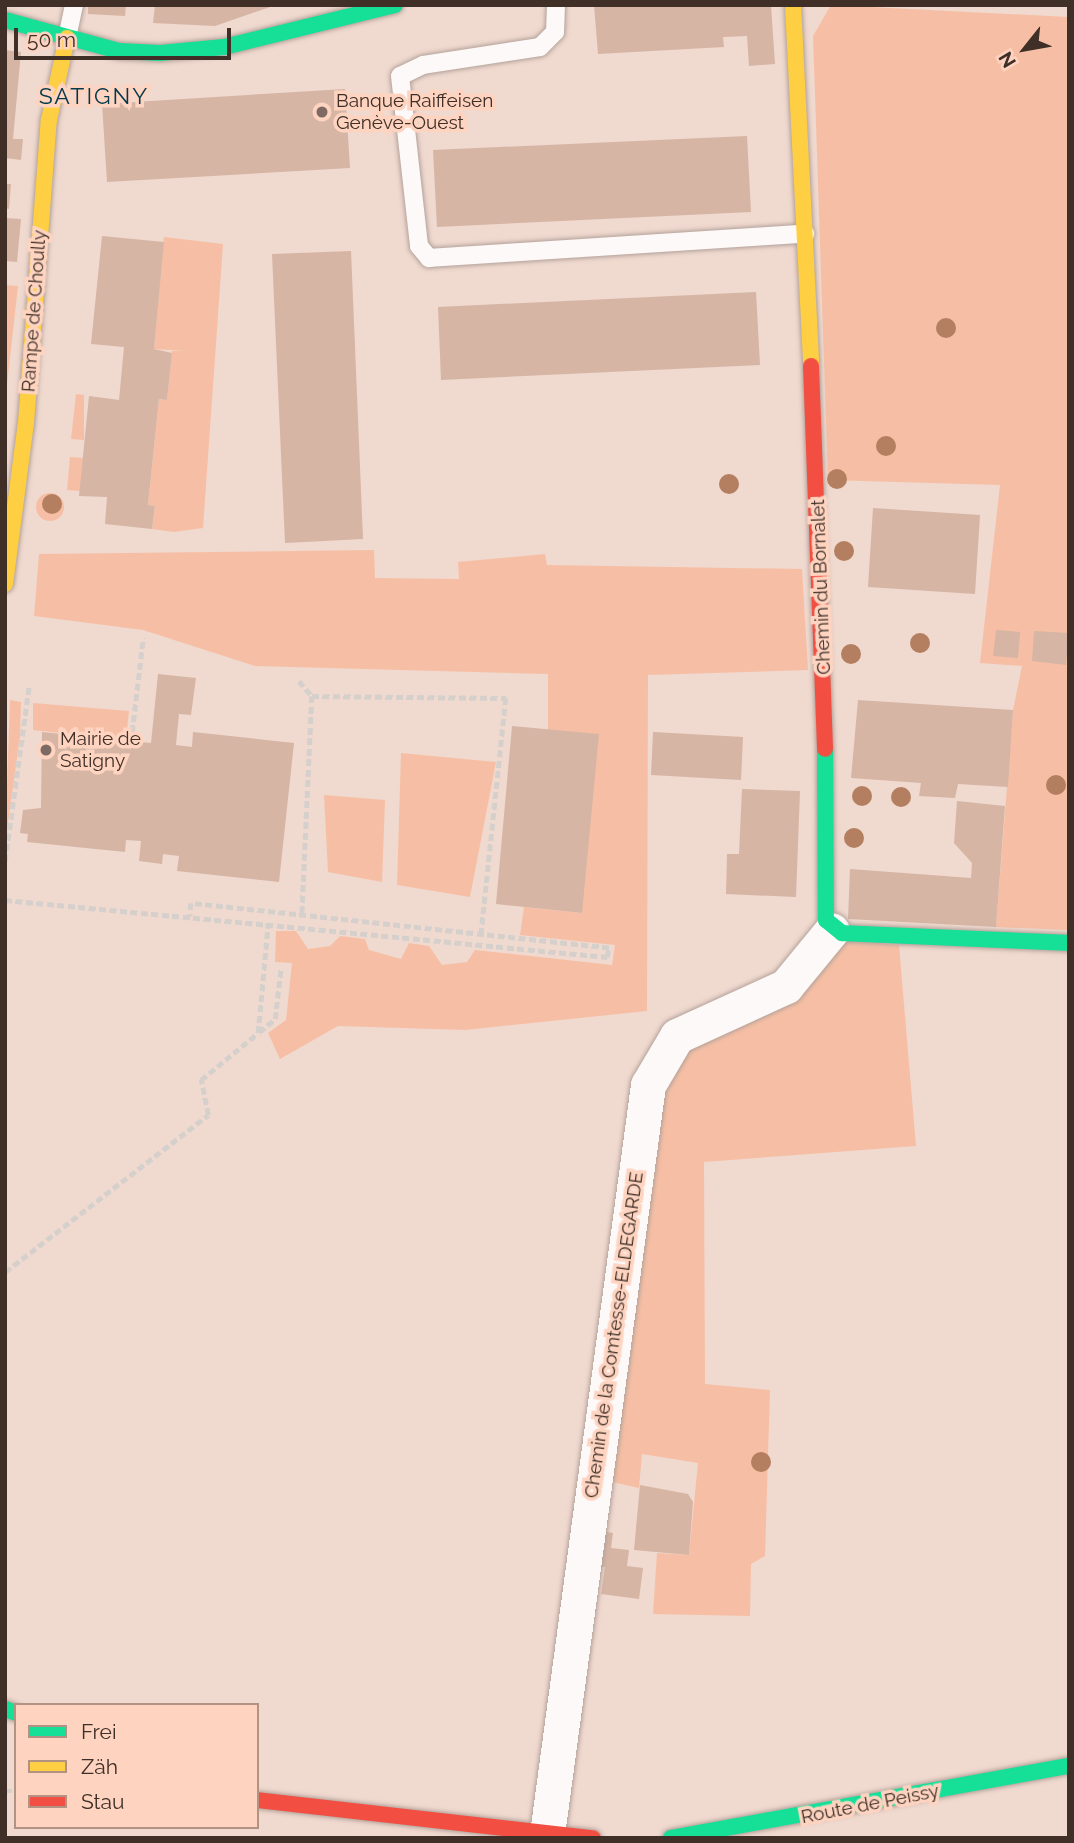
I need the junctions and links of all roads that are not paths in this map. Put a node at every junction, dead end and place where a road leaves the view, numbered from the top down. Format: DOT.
graph roads {
  1 [pos="74,5"];
  2 [pos="395,5"];
  3 [pos="556,5"];
  4 [pos="793,5"];
  5 [pos="5,20"];
  6 [pos="67,38"];
  7 [pos="805,234"];
  8 [pos="5,584"];
  9 [pos="832,930"];
  10 [pos="1069,943"];
  11 [pos="1069,1766"];
  12 [pos="259,1800"];
  13 [pos="547,1834"];
  14 [pos="593,1838"];
  15 [pos="671,1838"];
  1 -- 6 [label="lane"];
  2 -- 6 [label="street"];
  3 -- 7 [label="lane"];
  4 -- 7 [label="street, Chemin du Bornalet"];
  5 -- 6 [label="street"];
  6 -- 8 [label="street, Rampe de Choully"];
  7 -- 9 [label="street, Chemin du Bornalet"];
  9 -- 10 [label="street"];
  9 -- 13 [label="street, Chemin de la Comtesse-ELDEGARDE"];
  11 -- 15 [label="street, Route de Peissy"];
  12 -- 13 [label="street"];
  13 -- 14 [label="street"];
}
